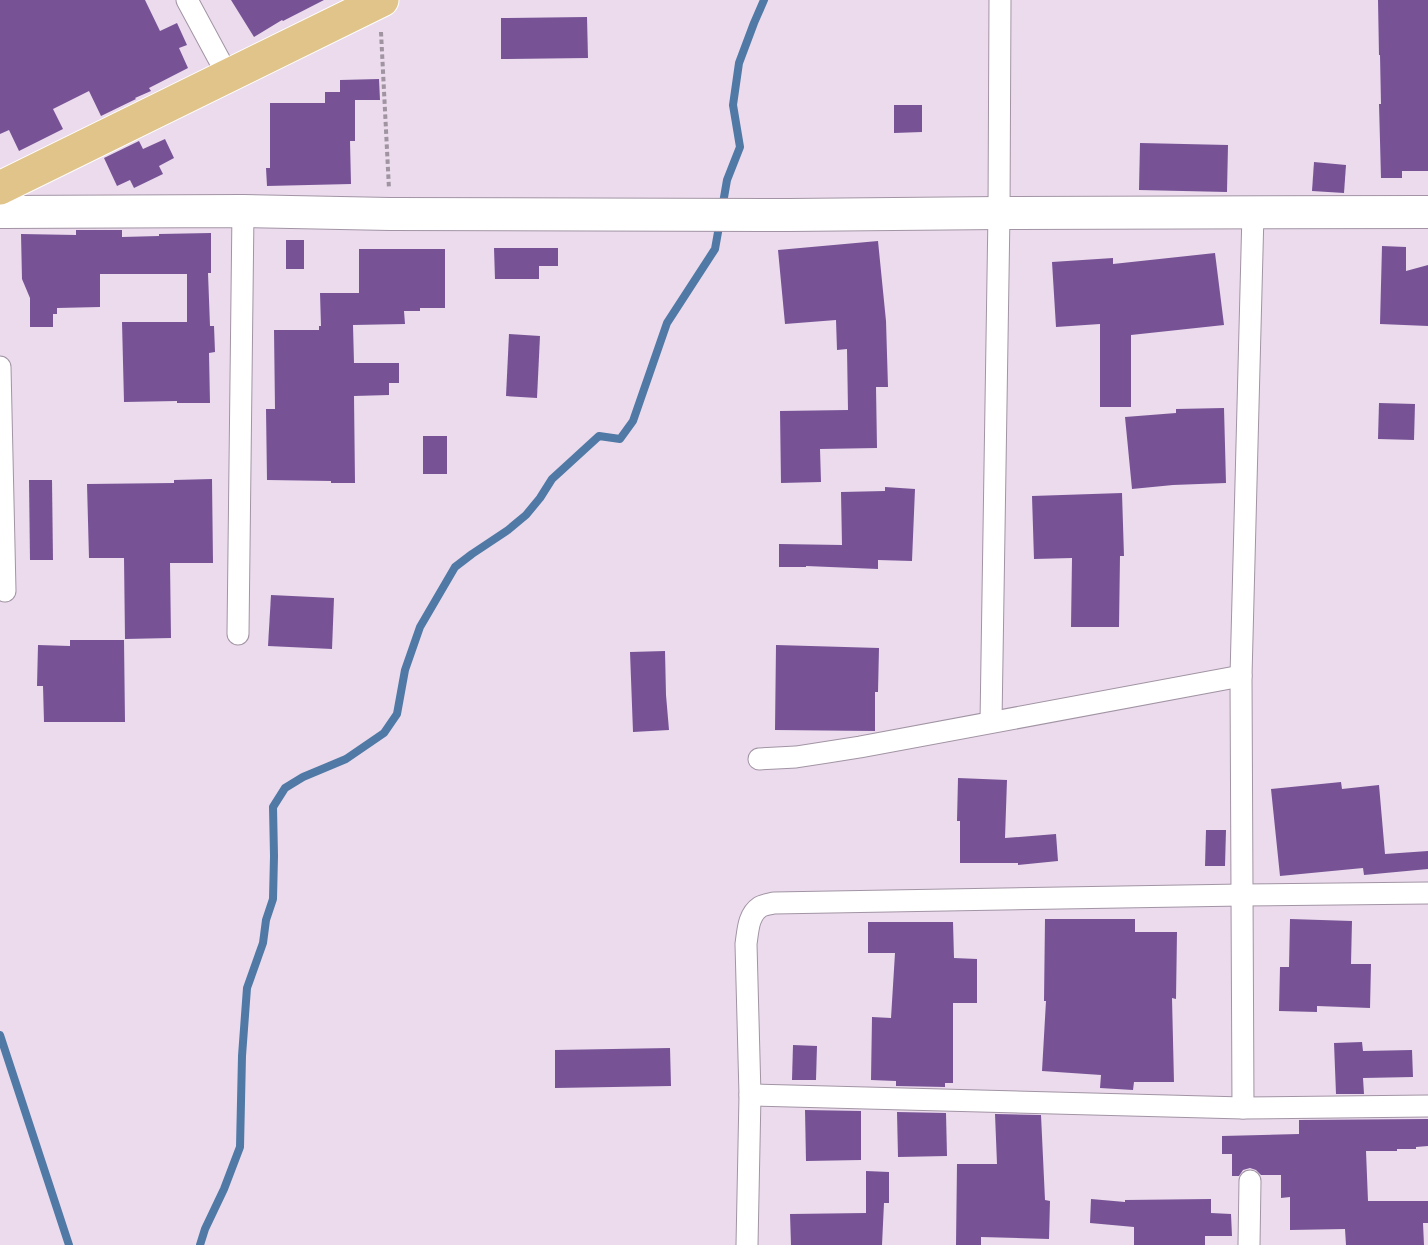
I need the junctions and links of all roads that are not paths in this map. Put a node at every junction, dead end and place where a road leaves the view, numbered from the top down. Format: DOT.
graph roads {
  1 [pos="187,0"];
  2 [pos="1000,0"];
  3 [pos="381,1"];
  4 [pos="228,76"];
  5 [pos="0,188"];
  6 [pos="243,211"];
  7 [pos="0,212"];
  8 [pos="1428,212"];
  9 [pos="999,213"];
  10 [pos="1253,213"];
  11 [pos="0,367"];
  12 [pos="5,591"];
  13 [pos="238,634"];
  14 [pos="1241,676"];
  15 [pos="991,722"];
  16 [pos="759,759"];
  17 [pos="1428,894"];
  18 [pos="1242,895"];
  19 [pos="750,1095"];
  20 [pos="1428,1106"];
  21 [pos="1243,1108"];
  22 [pos="1250,1181"];
  23 [pos="747,1245"];
  24 [pos="1249,1245"];
  1 -- 4 [label="street"];
  2 -- 9 [label="street"];
  3 -- 4 [label="main road"];
  4 -- 5 [label="main road"];
  6 -- 7 [label="street"];
  6 -- 9 [label="street"];
  6 -- 13 [label="street"];
  8 -- 10 [label="street"];
  9 -- 10 [label="street"];
  9 -- 15 [label="street"];
  10 -- 14 [label="street"];
  11 -- 12 [label="street"];
  14 -- 15 [label="street"];
  14 -- 18 [label="street"];
  15 -- 16 [label="street"];
  17 -- 18 [label="street"];
  18 -- 19 [label="street"];
  18 -- 21 [label="street"];
  19 -- 21 [label="street"];
  19 -- 23 [label="street"];
  20 -- 21 [label="street"];
  22 -- 24 [label="street"];
}
